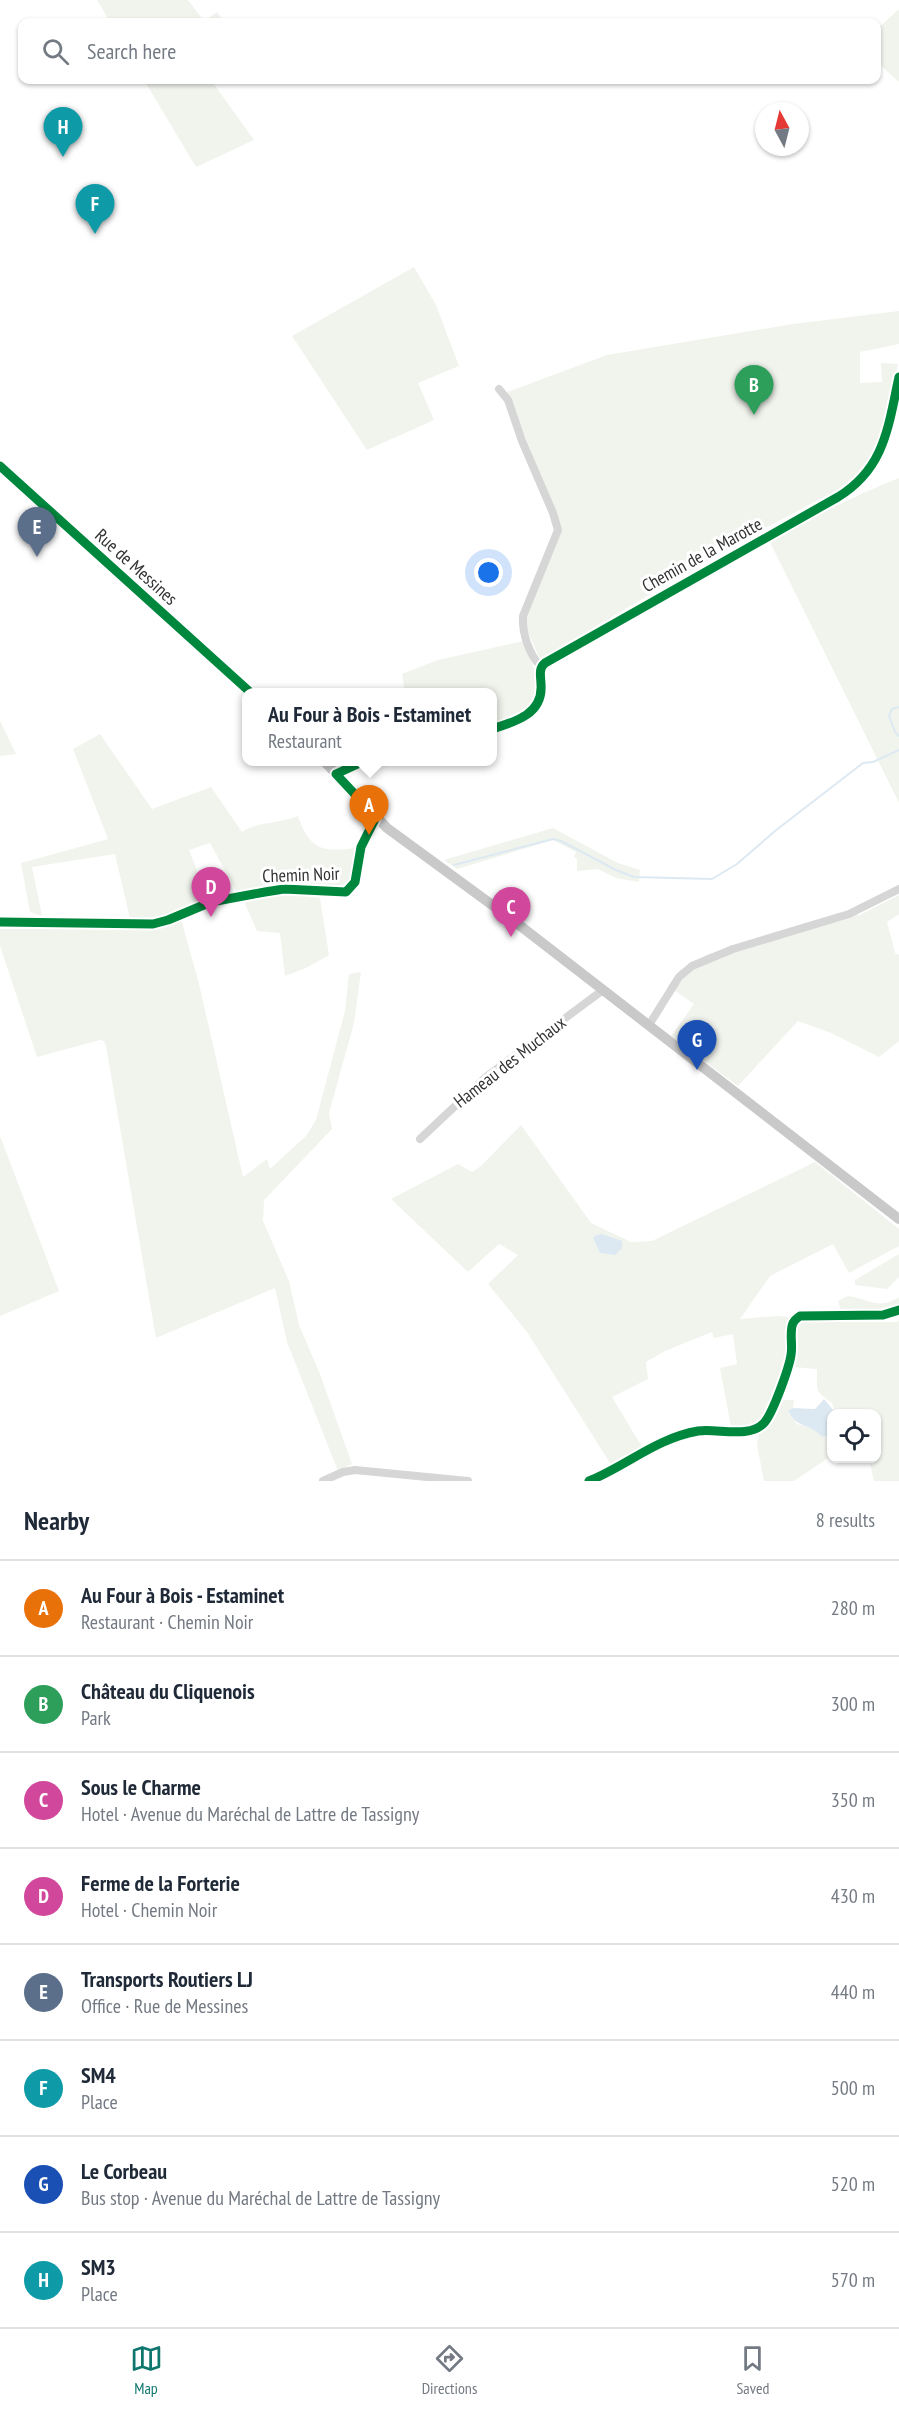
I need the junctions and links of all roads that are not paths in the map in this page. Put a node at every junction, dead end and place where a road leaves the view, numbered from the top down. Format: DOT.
graph roads {
  1 [pos="899,377"];
  2 [pos="499,389"];
  3 [pos="0,466"];
  4 [pos="541,666"];
  5 [pos="244,688"];
  6 [pos="497,727"];
  7 [pos="329,766"];
  8 [pos="353,766"];
  9 [pos="336,774"];
  10 [pos="376,817"];
  11 [pos="899,889"];
  12 [pos="0,922"];
  13 [pos="603,990"];
  14 [pos="649,1025"];
  15 [pos="420,1139"];
  16 [pos="899,1220"];
  17 [pos="899,1310"];
  18 [pos="323,1481"];
  19 [pos="468,1481"];
  20 [pos="589,1481"];
  1 -- 4 [label="street, Chemin de la Marotte"];
  2 -- 4 [label="street"];
  3 -- 5 [label="main road, Rue de Messines"];
  4 -- 6 [label="street"];
  7 -- 9 [label="main road"];
  8 -- 9 [label="street"];
  9 -- 10 [label="main road"];
  10 -- 12 [label="street, Chemin Noir"];
  10 -- 13 [label="main road"];
  11 -- 14 [label="street"];
  13 -- 14 [label="main road"];
  13 -- 15 [label="street, Hameau des Muchaux"];
  14 -- 16 [label="main road"];
  17 -- 20 [label="street"];
  18 -- 19 [label="street"];
}
